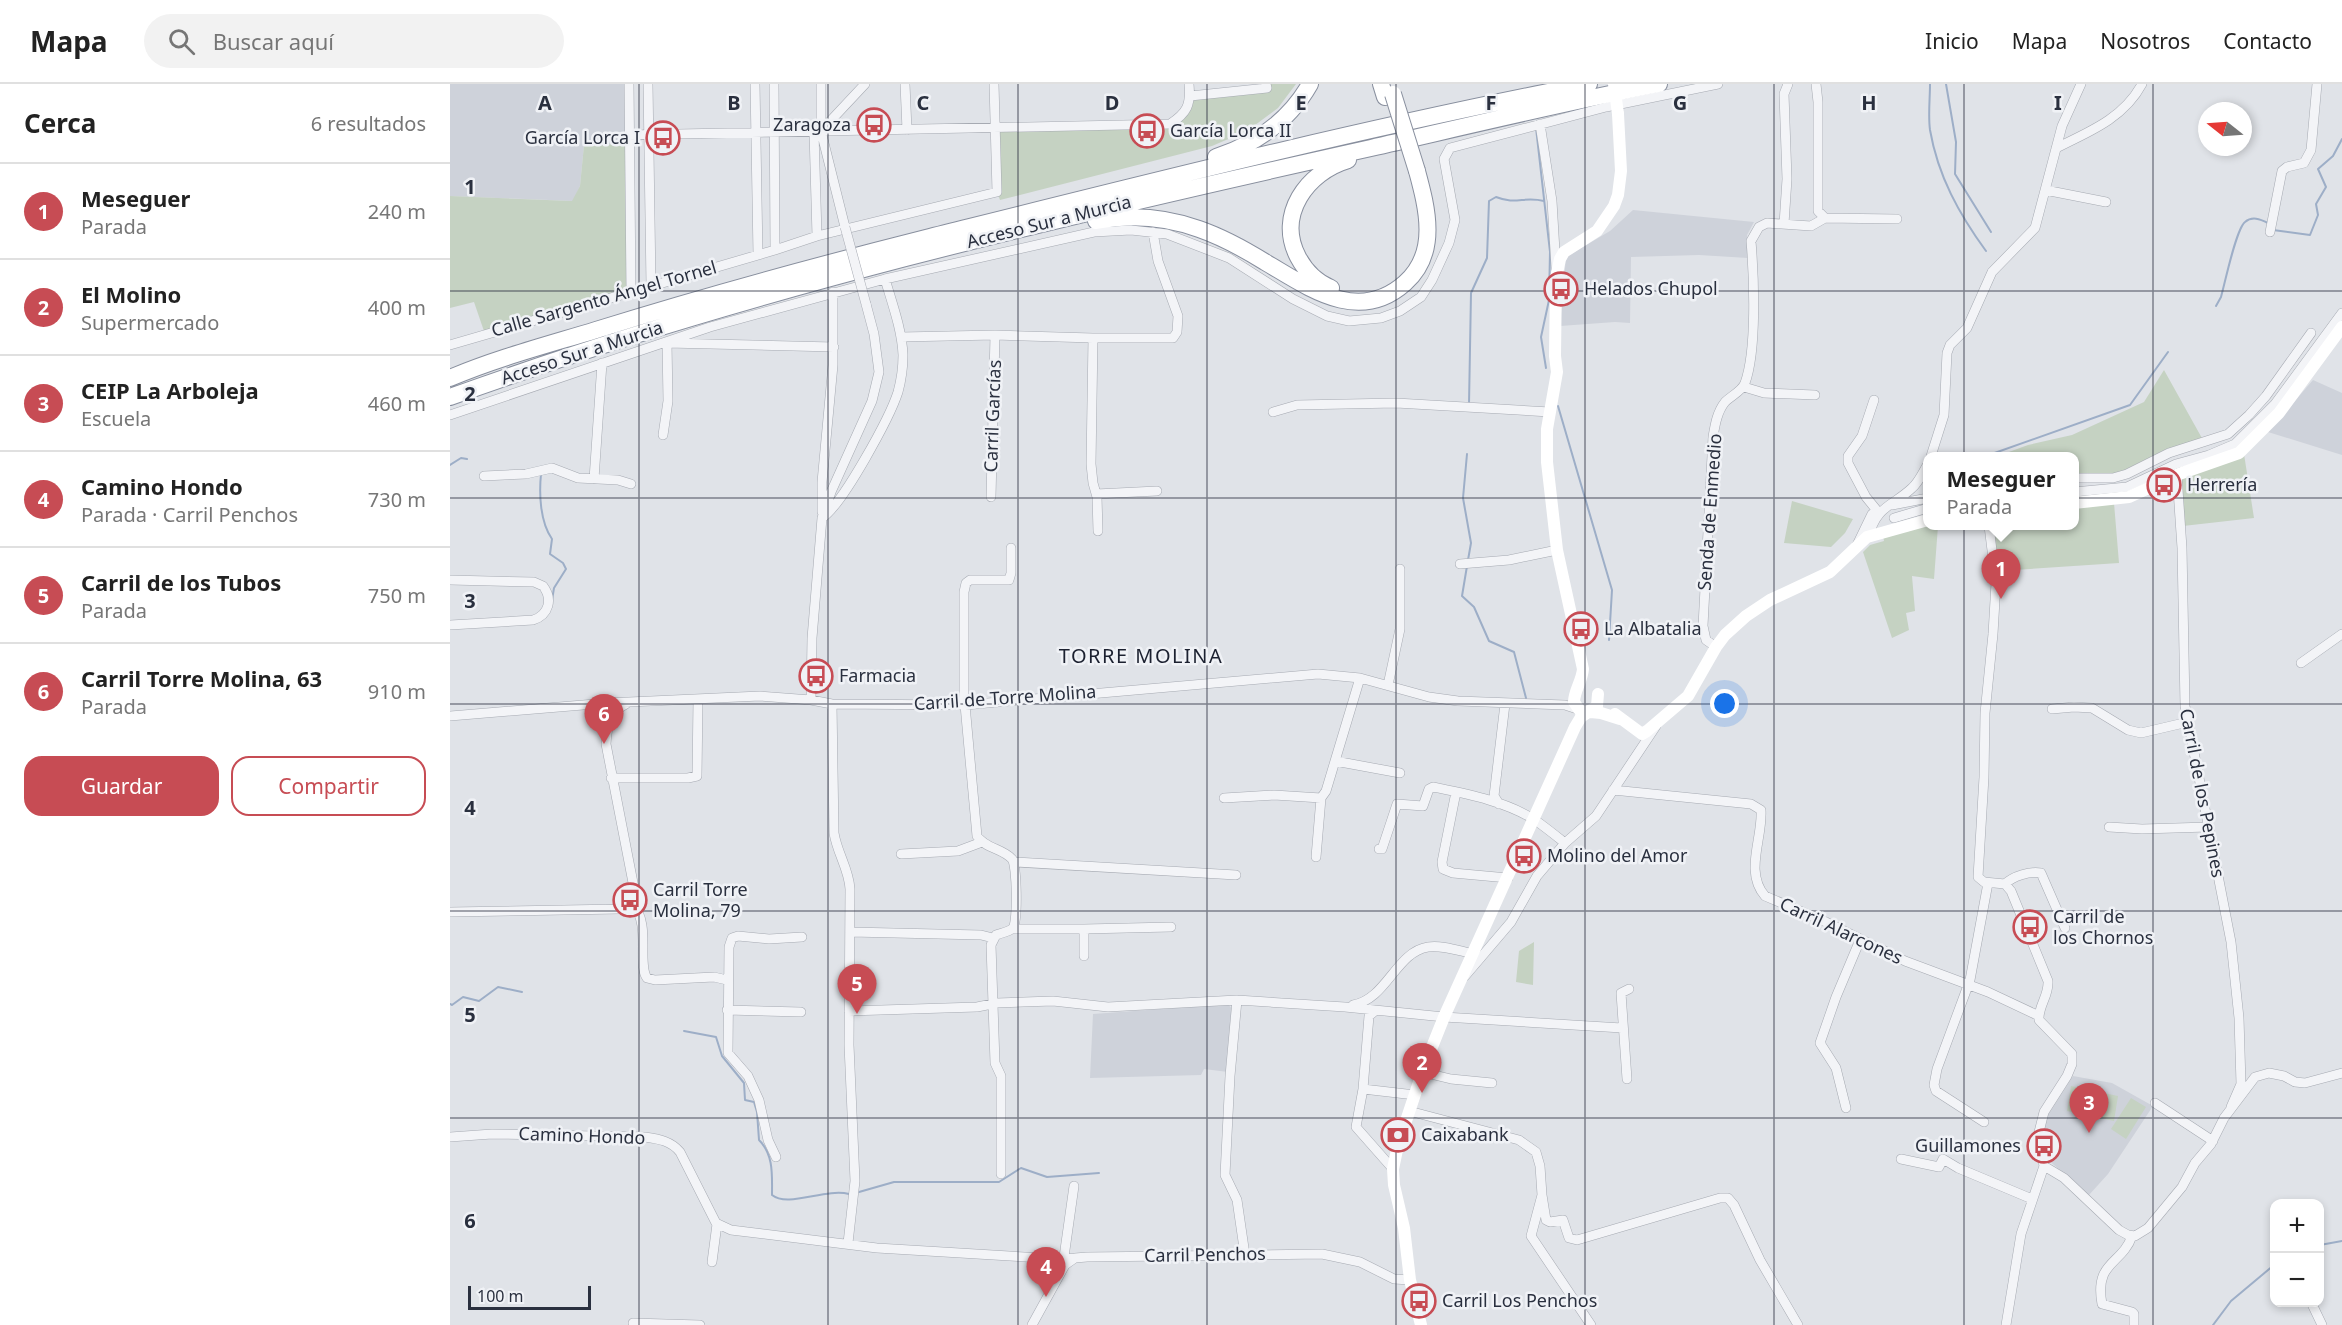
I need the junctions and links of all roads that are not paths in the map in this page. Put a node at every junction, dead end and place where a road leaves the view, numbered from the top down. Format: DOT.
graph roads {
  1 [pos="628,84"];
  2 [pos="648,84"];
  3 [pos="754,84"];
  4 [pos="774,84"];
  5 [pos="821,84"];
  6 [pos="865,84"];
  7 [pos="905,84"];
  8 [pos="994,84"];
  9 [pos="1189,84"];
  10 [pos="1310,84"];
  11 [pos="1589,84"];
  12 [pos="1614,84"];
  13 [pos="1659,84"];
  14 [pos="1718,84"];
  15 [pos="1788,84"];
  16 [pos="1816,84"];
  17 [pos="2081,84"];
  18 [pos="2142,84"];
  19 [pos="2317,84"];
  20 [pos="1266,86"];
  21 [pos="1229,88"];
  22 [pos="1387,90"];
  23 [pos="1190,96"];
  24 [pos="1540,124"];
  25 [pos="995,127"];
  26 [pos="907,130"];
  27 [pos="818,131"];
  28 [pos="775,132"];
  29 [pos="755,133"];
  30 [pos="629,135"];
  31 [pos="649,135"];
  32 [pos="1372,147"];
  33 [pos="2056,148"];
  34 [pos="1412,172"];
  35 [pos="1163,178"];
  36 [pos="2046,190"];
  37 [pos="2106,202"];
  38 [pos="1825,218"];
  39 [pos="1897,219"];
  40 [pos="1784,224"];
  41 [pos="1554,227"];
  42 [pos="1153,232"];
  43 [pos="2270,232"];
  44 [pos="817,236"];
  45 [pos="1583,240"];
  46 [pos="776,250"];
  47 [pos="924,253"];
  48 [pos="758,255"];
  49 [pos="1556,278"];
  50 [pos="885,279"];
  51 [pos="651,285"];
  52 [pos="631,291"];
  53 [pos="833,292"];
  54 [pos="2342,313"];
  55 [pos="2342,327"];
  56 [pos="2311,333"];
  57 [pos="995,335"];
  58 [pos="901,337"];
  59 [pos="1094,338"];
  60 [pos="684,340"];
  61 [pos="667,343"];
  62 [pos="450,345"];
  63 [pos="834,347"];
  64 [pos="602,363"];
  65 [pos="454,376"];
  66 [pos="1744,387"];
  67 [pos="1815,395"];
  68 [pos="450,398"];
  69 [pos="1874,400"];
  70 [pos="1273,412"];
  71 [pos="1550,412"];
  72 [pos="450,415"];
  73 [pos="663,435"];
  74 [pos="1932,452"];
  75 [pos="1923,472"];
  76 [pos="2177,475"];
  77 [pos="484,476"];
  78 [pos="2079,478"];
  79 [pos="594,479"];
  80 [pos="631,484"];
  81 [pos="1914,487"];
  82 [pos="1157,490"];
  83 [pos="2079,492"];
  84 [pos="825,493"];
  85 [pos="1096,494"];
  86 [pos="991,497"];
  87 [pos="1923,499"];
  88 [pos="2079,502"];
  89 [pos="837,504"];
  90 [pos="1886,506"];
  91 [pos="1923,509"];
  92 [pos="1877,512"];
  93 [pos="822,518"];
  94 [pos="1894,518"];
  95 [pos="1923,521"];
  96 [pos="1990,530"];
  97 [pos="1098,531"];
  98 [pos="1869,536"];
  99 [pos="1856,547"];
  100 [pos="1011,549"];
  101 [pos="1557,550"];
  102 [pos="1460,564"];
  103 [pos="1400,569"];
  104 [pos="450,580"];
  105 [pos="450,625"];
  106 [pos="2342,634"];
  107 [pos="1716,647"];
  108 [pos="1582,663"];
  109 [pos="2301,663"];
  110 [pos="1360,678"];
  111 [pos="1388,685"];
  112 [pos="1597,692"];
  113 [pos="1576,693"];
  114 [pos="698,700"];
  115 [pos="811,700"];
  116 [pos="630,702"];
  117 [pos="610,703"];
  118 [pos="832,704"];
  119 [pos="1505,704"];
  120 [pos="1557,704"];
  121 [pos="965,705"];
  122 [pos="2052,709"];
  123 [pos="1583,711"];
  124 [pos="450,716"];
  125 [pos="612,716"];
  126 [pos="1620,719"];
  127 [pos="2188,722"];
  128 [pos="1658,723"];
  129 [pos="1636,732"];
  130 [pos="1641,750"];
  131 [pos="1335,761"];
  132 [pos="1400,773"];
  133 [pos="611,778"];
  134 [pos="1495,786"];
  135 [pos="1613,790"];
  136 [pos="1456,792"];
  137 [pos="1480,797"];
  138 [pos="1224,798"];
  139 [pos="1321,798"];
  140 [pos="1501,805"];
  141 [pos="1533,819"];
  142 [pos="2109,827"];
  143 [pos="2208,828"];
  144 [pos="982,842"];
  145 [pos="1565,843"];
  146 [pos="1379,849"];
  147 [pos="901,854"];
  148 [pos="1316,857"];
  149 [pos="1014,862"];
  150 [pos="1236,875"];
  151 [pos="1508,878"];
  152 [pos="1988,883"];
  153 [pos="2005,884"];
  154 [pos="633,905"];
  155 [pos="450,912"];
  156 [pos="1171,927"];
  157 [pos="1012,928"];
  158 [pos="2065,928"];
  159 [pos="1084,929"];
  160 [pos="851,932"];
  161 [pos="802,937"];
  162 [pos="993,938"];
  163 [pos="1860,940"];
  164 [pos="1474,954"];
  165 [pos="1084,956"];
  166 [pos="727,980"];
  167 [pos="1461,980"];
  168 [pos="1968,985"];
  169 [pos="1629,989"];
  170 [pos="1373,997"];
  171 [pos="1237,1000"];
  172 [pos="992,1004"];
  173 [pos="1345,1007"];
  174 [pos="727,1010"];
  175 [pos="849,1011"];
  176 [pos="1377,1011"];
  177 [pos="801,1012"];
  178 [pos="2039,1016"];
  179 [pos="1444,1017"];
  180 [pos="1623,1028"];
  181 [pos="1422,1072"];
  182 [pos="2342,1072"];
  183 [pos="1627,1079"];
  184 [pos="2247,1081"];
  185 [pos="1492,1083"];
  186 [pos="1362,1089"];
  187 [pos="1415,1095"];
  188 [pos="2155,1103"];
  189 [pos="1846,1108"];
  190 [pos="1409,1111"];
  191 [pos="1984,1122"];
  192 [pos="450,1137"];
  193 [pos="2213,1141"];
  194 [pos="776,1157"];
  195 [pos="1901,1159"];
  196 [pos="2044,1166"];
  197 [pos="1393,1169"];
  198 [pos="1001,1174"];
  199 [pos="1074,1186"];
  200 [pos="1542,1195"];
  201 [pos="2032,1199"];
  202 [pos="1546,1220"];
  203 [pos="717,1224"];
  204 [pos="1533,1224"];
  205 [pos="2132,1236"];
  206 [pos="848,1243"];
  207 [pos="1245,1255"];
  208 [pos="1065,1260"];
  209 [pos="712,1262"];
  210 [pos="1410,1280"];
  211 [pos="2313,1307"];
  212 [pos="633,1323"];
  213 [pos="699,1325"];
  214 [pos="1032,1325"];
  215 [pos="1421,1325"];
  216 [pos="1591,1325"];
  217 [pos="1798,1325"];
  218 [pos="2006,1325"];
  219 [pos="2134,1325"];
  220 [pos="2322,1325"];
  1 -- 30 [label="street"];
  2 -- 31 [label="street"];
  3 -- 29 [label="street"];
  4 -- 28 [label="street"];
  5 -- 27 [label="street"];
  6 -- 27 [label="street"];
  7 -- 26 [label="street"];
  8 -- 25 [label="street"];
  9 -- 23 [label="street"];
  10 -- 35 [label="highway"];
  11 -- 35 [label="highway, Acceso Sur a Murcia"];
  12 -- 45 [label="main road, bridge"];
  13 -- 32 [label="highway, Acceso Sur a Murcia"];
  14 -- 24 [label="street"];
  15 -- 40 [label="street"];
  16 -- 38 [label="street"];
  17 -- 33 [label="street"];
  18 -- 33 [label="street"];
  19 -- 43 [label="street"];
  20 -- 21 [label="street"];
  21 -- 23 [label="street"];
  22 -- 34 [label="highway"];
  23 -- 25 [label="street"];
  24 -- 41 [label="street"];
  24 -- 42 [label="street"];
  25 -- 26 [label="street"];
  25 -- 44 [label="street, Calle Sargento Ángel Tornel"];
  26 -- 27 [label="street"];
  27 -- 28 [label="street"];
  27 -- 44 [label="street"];
  27 -- 84 [label="street, bridge"];
  28 -- 29 [label="street"];
  28 -- 46 [label="street"];
  29 -- 31 [label="street"];
  29 -- 48 [label="street"];
  30 -- 31 [label="street"];
  30 -- 52 [label="street"];
  31 -- 51 [label="street"];
  32 -- 34 [label="highway"];
  32 -- 47 [label="highway, Acceso Sur a Murcia"];
  33 -- 36 [label="street"];
  34 -- 47 [label="highway"];
  35 -- 65 [label="highway, Acceso Sur a Murcia"];
  36 -- 37 [label="street"];
  36 -- 74 [label="street"];
  38 -- 39 [label="street"];
  38 -- 40 [label="street"];
  40 -- 66 [label="street"];
  41 -- 45 [label="street"];
  41 -- 49 [label="street"];
  42 -- 50 [label="street"];
  42 -- 59 [label="street"];
  44 -- 46 [label="street, Calle Sargento Ángel Tornel"];
  45 -- 49 [label="main road"];
  46 -- 48 [label="street, Calle Sargento Ángel Tornel"];
  47 -- 68 [label="highway, Acceso Sur a Murcia"];
  48 -- 51 [label="street, Calle Sargento Ángel Tornel"];
  49 -- 71 [label="main road"];
  50 -- 53 [label="street"];
  50 -- 58 [label="street"];
  51 -- 52 [label="street, Calle Sargento Ángel Tornel"];
  52 -- 62 [label="street, Calle Sargento Ángel Tornel"];
  53 -- 60 [label="street"];
  53 -- 63 [label="street"];
  54 -- 83 [label="street"];
  55 -- 76 [label="main road"];
  56 -- 78 [label="street"];
  57 -- 58 [label="street"];
  57 -- 59 [label="street"];
  57 -- 86 [label="street, Carril Garcías"];
  58 -- 89 [label="street"];
  59 -- 85 [label="street"];
  60 -- 61 [label="street"];
  60 -- 63 [label="street"];
  61 -- 64 [label="street"];
  61 -- 73 [label="street"];
  63 -- 84 [label="street"];
  64 -- 72 [label="street"];
  64 -- 79 [label="street"];
  66 -- 67 [label="street"];
  66 -- 107 [label="street, Senda de Enmedio"];
  69 -- 92 [label="street"];
  70 -- 71 [label="street"];
  71 -- 101 [label="main road"];
  75 -- 81 [label="street"];
  76 -- 88 [label="main road"];
  76 -- 127 [label="street, Carril de los Pepines"];
  77 -- 79 [label="street"];
  79 -- 80 [label="street"];
  81 -- 87 [label="street"];
  81 -- 90 [label="street"];
  82 -- 85 [label="street"];
  84 -- 89 [label="street"];
  84 -- 93 [label="street"];
  85 -- 97 [label="street"];
  87 -- 90 [label="street"];
  89 -- 93 [label="street"];
  90 -- 92 [label="street"];
  91 -- 94 [label="street"];
  92 -- 98 [label="street"];
  92 -- 99 [label="street"];
  93 -- 115 [label="street"];
  95 -- 98 [label="main road"];
  96 -- 152 [label="street"];
  98 -- 99 [label="main road"];
  99 -- 107 [label="main road"];
  100 -- 121 [label="street"];
  101 -- 102 [label="street"];
  101 -- 108 [label="main road"];
  103 -- 111 [label="street"];
  104 -- 105 [label="street"];
  106 -- 109 [label="street"];
  107 -- 128 [label="main road"];
  108 -- 112 [label="main road"];
  108 -- 113 [label="main road"];
  110 -- 111 [label="street, Carril de Torre Molina"];
  110 -- 121 [label="street, Carril de Torre Molina"];
  110 -- 131 [label="street"];
  111 -- 119 [label="street, Carril de Torre Molina"];
  112 -- 113 [label="main road"];
  112 -- 123 [label="main road"];
  112 -- 126 [label="main road"];
  113 -- 120 [label="street"];
  113 -- 123 [label="main road"];
  114 -- 115 [label="street, Carril de Torre Molina"];
  114 -- 116 [label="street, Carril de Torre Molina"];
  114 -- 133 [label="street"];
  115 -- 118 [label="street, Carril de Torre Molina"];
  116 -- 117 [label="street, Carril de Torre Molina"];
  116 -- 125 [label="street"];
  117 -- 124 [label="street, Carril de Torre Molina"];
  117 -- 125 [label="street"];
  118 -- 121 [label="street, Carril de Torre Molina"];
  118 -- 160 [label="street"];
  119 -- 120 [label="street, Carril de Torre Molina"];
  119 -- 134 [label="street"];
  120 -- 123 [label="street, Carril de Torre Molina"];
  121 -- 144 [label="street"];
  122 -- 127 [label="street"];
  123 -- 126 [label="main road"];
  123 -- 141 [label="main road"];
  125 -- 133 [label="street"];
  126 -- 129 [label="main road"];
  127 -- 143 [label="street, Carril de los Pepines"];
  128 -- 129 [label="main road"];
  128 -- 130 [label="street"];
  129 -- 130 [label="street"];
  130 -- 135 [label="street"];
  131 -- 132 [label="street"];
  131 -- 139 [label="street"];
  133 -- 154 [label="street"];
  134 -- 137 [label="street"];
  134 -- 140 [label="street"];
  135 -- 145 [label="street"];
  135 -- 163 [label="street, Carril Alarcones"];
  136 -- 137 [label="street"];
  136 -- 146 [label="street"];
  136 -- 151 [label="street"];
  137 -- 140 [label="street"];
  138 -- 139 [label="street"];
  139 -- 148 [label="street"];
  140 -- 141 [label="street"];
  141 -- 145 [label="street"];
  141 -- 151 [label="main road"];
  142 -- 143 [label="street"];
  143 -- 184 [label="street, Carril de los Pepines"];
  144 -- 147 [label="street"];
  144 -- 149 [label="street"];
  145 -- 167 [label="street"];
  149 -- 150 [label="street"];
  149 -- 157 [label="street"];
  151 -- 164 [label="main road"];
  152 -- 153 [label="street"];
  152 -- 168 [label="street"];
  153 -- 158 [label="street"];
  153 -- 178 [label="street"];
  154 -- 155 [label="street"];
  154 -- 166 [label="street"];
  156 -- 159 [label="street"];
  157 -- 159 [label="street"];
  157 -- 162 [label="street"];
  159 -- 165 [label="street"];
  160 -- 162 [label="street"];
  160 -- 175 [label="street"];
  161 -- 166 [label="street"];
  162 -- 172 [label="street"];
  163 -- 168 [label="street, Carril Alarcones"];
  163 -- 189 [label="street"];
  164 -- 167 [label="main road"];
  164 -- 170 [label="street"];
  166 -- 174 [label="street"];
  167 -- 179 [label="main road"];
  168 -- 178 [label="street, Carril Alarcones"];
  168 -- 191 [label="street"];
  169 -- 180 [label="street"];
  170 -- 173 [label="street"];
  170 -- 176 [label="street"];
  171 -- 172 [label="street"];
  171 -- 173 [label="street"];
  171 -- 207 [label="street"];
  172 -- 175 [label="street"];
  172 -- 198 [label="street"];
  173 -- 176 [label="street"];
  174 -- 177 [label="street"];
  174 -- 194 [label="street"];
  175 -- 206 [label="street"];
  176 -- 179 [label="street"];
  176 -- 186 [label="street"];
  178 -- 196 [label="street"];
  179 -- 180 [label="street"];
  179 -- 181 [label="main road"];
  180 -- 183 [label="street"];
  181 -- 185 [label="street"];
  181 -- 187 [label="main road"];
  182 -- 184 [label="street"];
  184 -- 193 [label="street, Carril de los Pepines"];
  186 -- 187 [label="street"];
  186 -- 197 [label="street"];
  187 -- 190 [label="main road"];
  188 -- 193 [label="street"];
  190 -- 197 [label="main road"];
  190 -- 200 [label="street"];
  192 -- 203 [label="street, Camino Hondo"];
  193 -- 205 [label="street, Carril de los Pepines"];
  195 -- 201 [label="street"];
  196 -- 201 [label="street"];
  196 -- 205 [label="street"];
  197 -- 210 [label="main road"];
  199 -- 208 [label="street"];
  200 -- 202 [label="street"];
  200 -- 204 [label="street"];
  201 -- 218 [label="street"];
  202 -- 204 [label="street"];
  202 -- 217 [label="street"];
  203 -- 206 [label="street"];
  203 -- 209 [label="street"];
  204 -- 216 [label="street"];
  205 -- 219 [label="street, Carril de los Pepines"];
  206 -- 208 [label="street"];
  207 -- 208 [label="street, Carril Penchos"];
  207 -- 210 [label="street, Carril Penchos"];
  208 -- 214 [label="street"];
  210 -- 215 [label="main road"];
  211 -- 220 [label="street"];
  212 -- 213 [label="street"];
}
